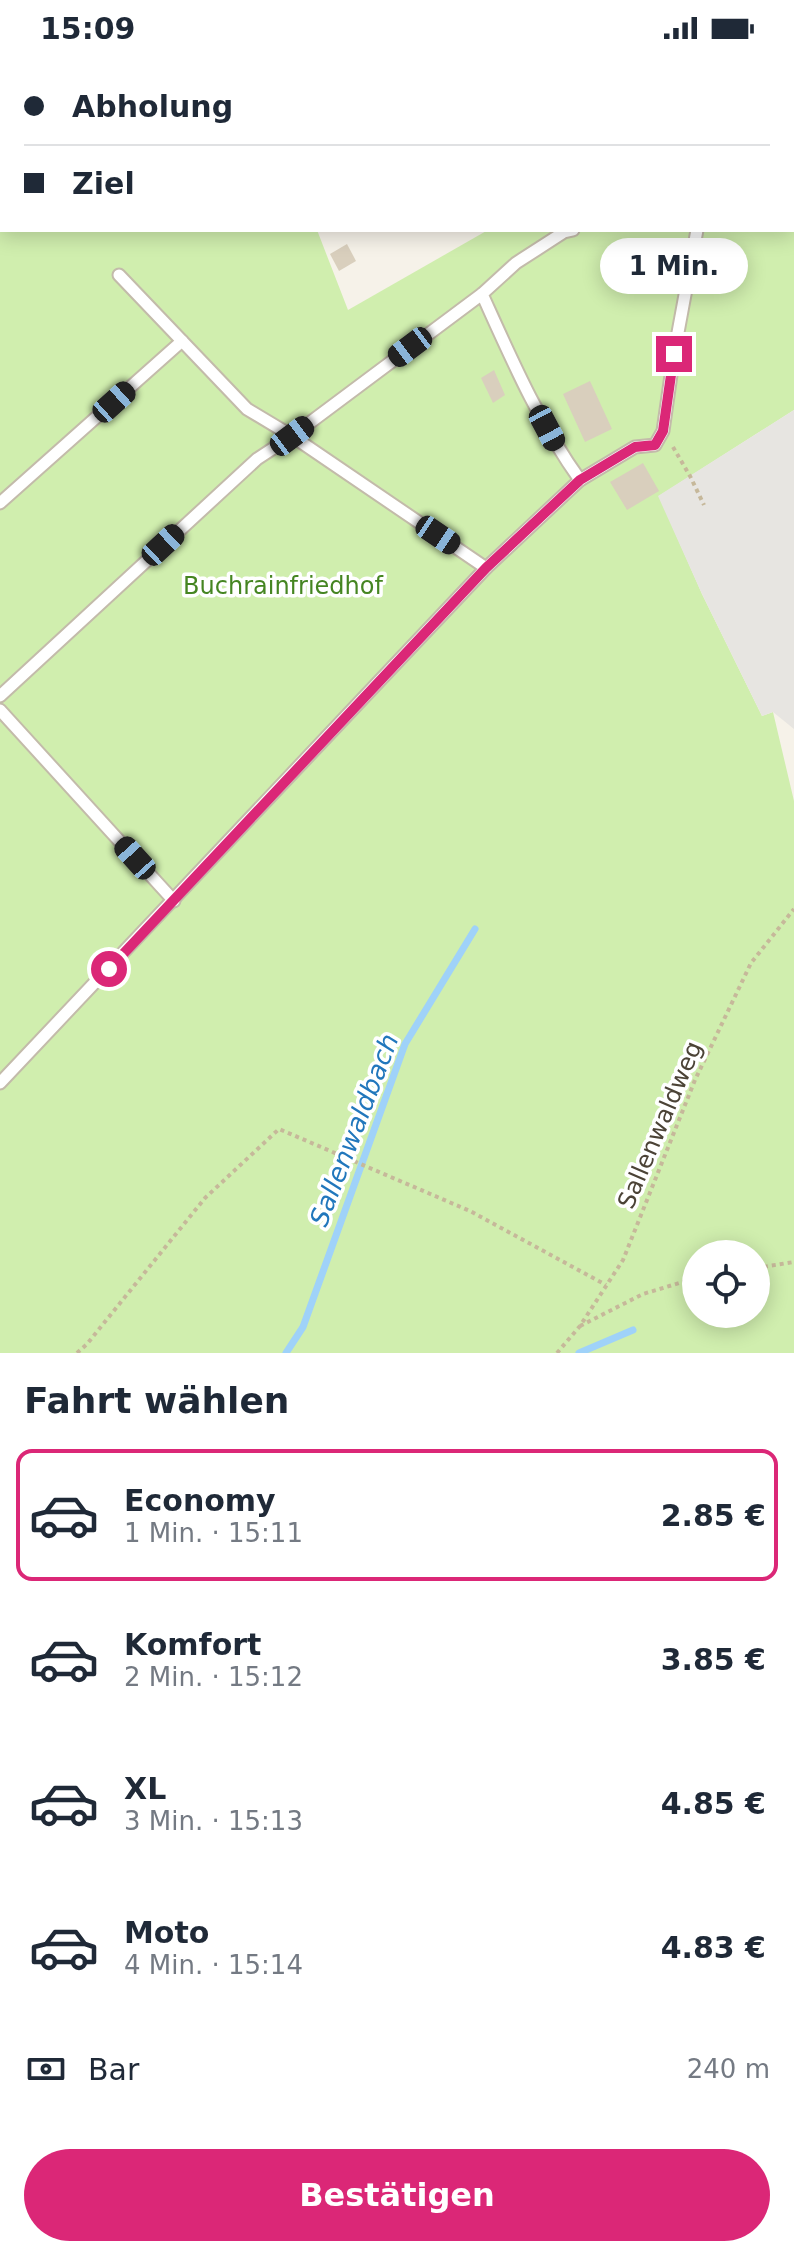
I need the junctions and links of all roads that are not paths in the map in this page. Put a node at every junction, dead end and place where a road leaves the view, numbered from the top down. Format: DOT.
graph roads {
  1 [pos="564,232"];
  2 [pos="697,232"];
  3 [pos="119,275"];
  4 [pos="482,294"];
  5 [pos="182,341"];
  6 [pos="292,436"];
  7 [pos="580,480"];
  8 [pos="0,503"];
  9 [pos="486,568"];
  10 [pos="0,696"];
  11 [pos="0,710"];
  12 [pos="174,901"];
  13 [pos="0,1083"];
  1 -- 4 [label="lane"];
  2 -- 7 [label="lane"];
  3 -- 5 [label="lane"];
  4 -- 6 [label="lane"];
  4 -- 7 [label="lane"];
  5 -- 6 [label="lane"];
  5 -- 8 [label="lane"];
  6 -- 9 [label="lane"];
  6 -- 10 [label="lane"];
  7 -- 9 [label="lane"];
  9 -- 12 [label="lane"];
  11 -- 12 [label="lane"];
  12 -- 13 [label="lane"];
}
